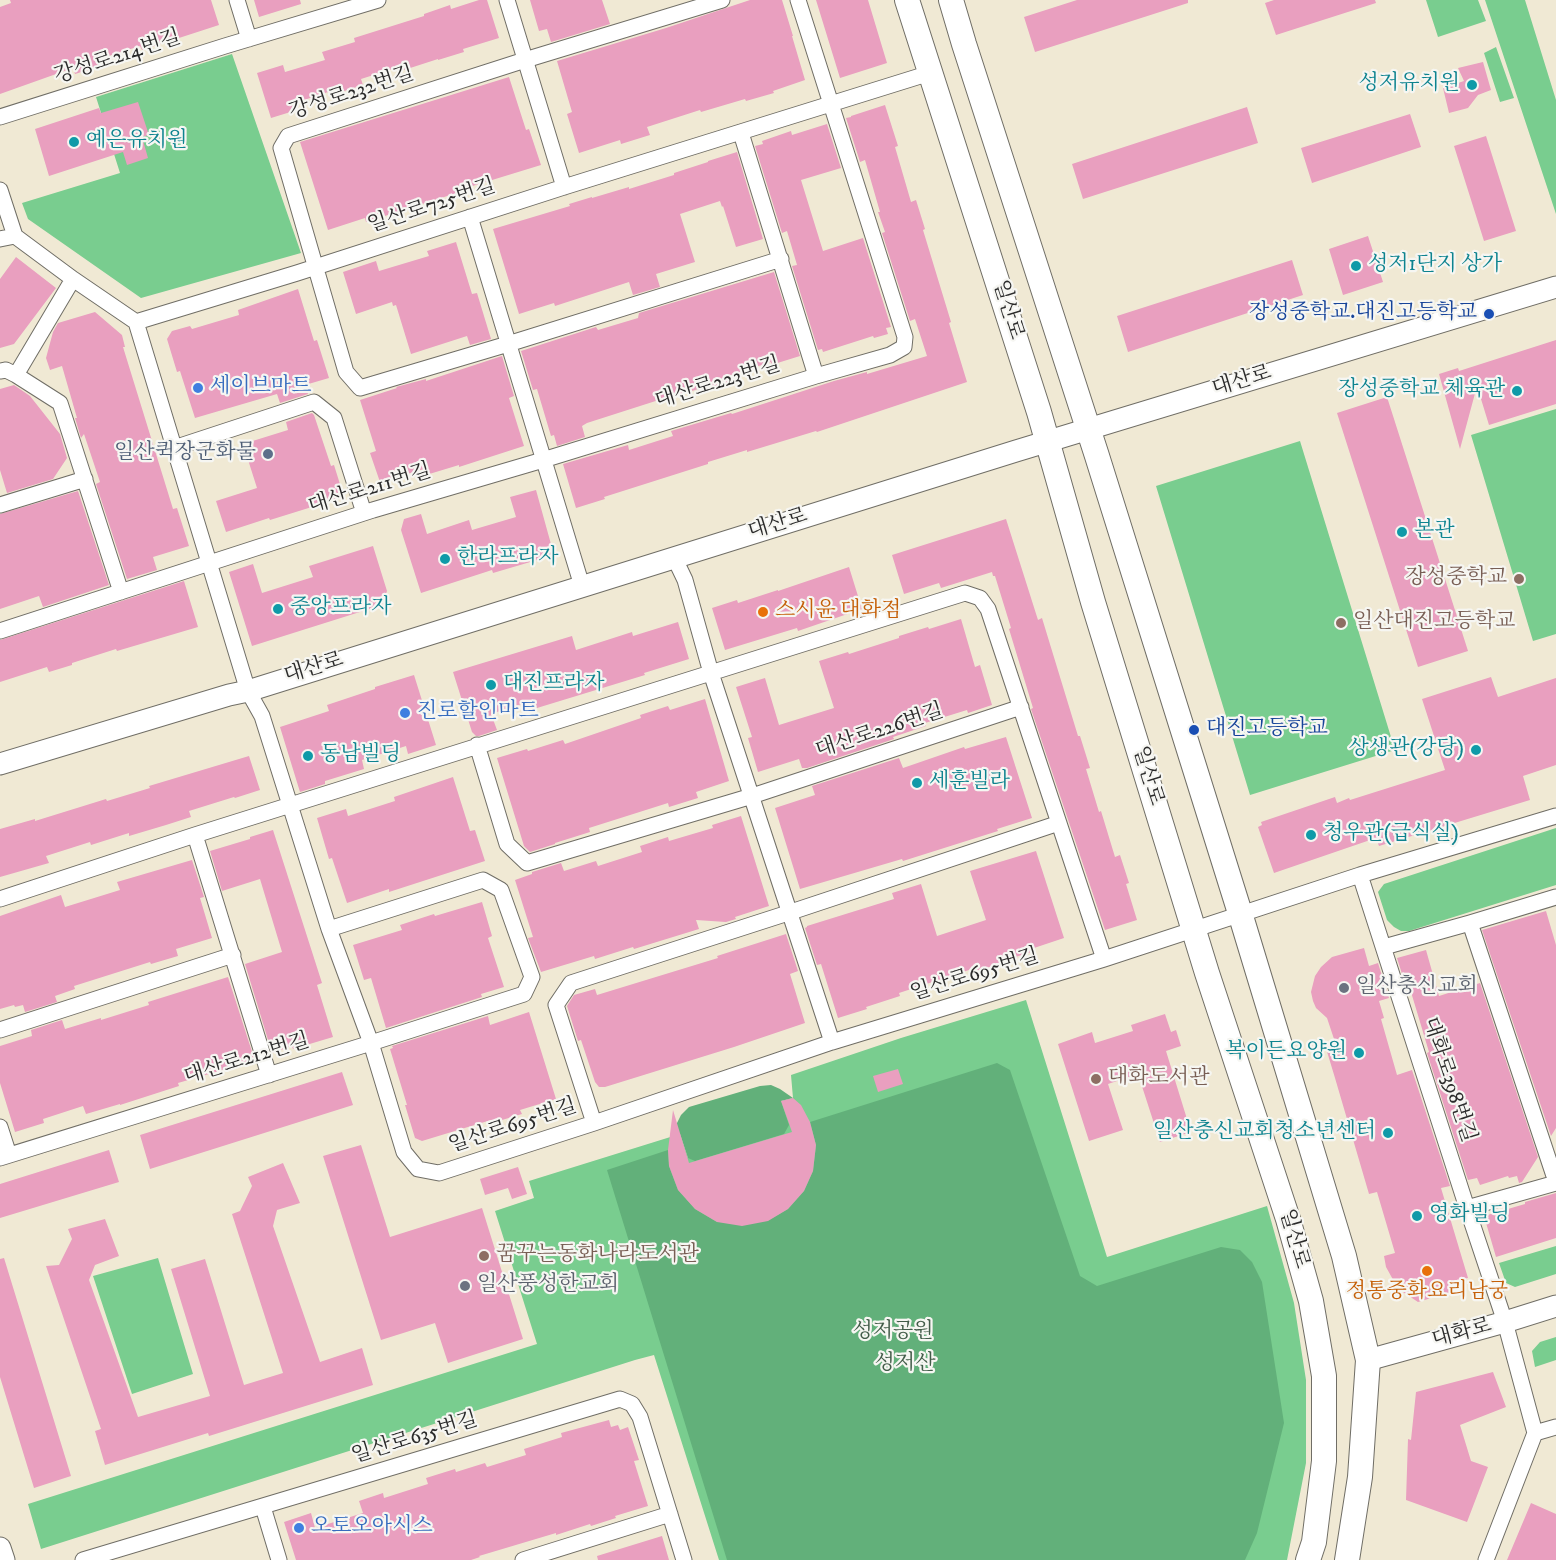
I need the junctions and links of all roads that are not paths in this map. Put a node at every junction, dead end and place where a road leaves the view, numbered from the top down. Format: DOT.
graph roads {
  1 [pos="237,0"];
  2 [pos="378,0"];
  3 [pos="507,0"];
  4 [pos="722,0"];
  5 [pos="798,0"];
  6 [pos="907,0"];
  7 [pos="951,0"];
  8 [pos="249,39"];
  9 [pos="525,60"];
  10 [pos="930,73"];
  11 [pos="831,103"];
  12 [pos="0,117"];
  13 [pos="741,133"];
  14 [pos="564,187"];
  15 [pos="0,190"];
  16 [pos="470,217"];
  17 [pos="7,237"];
  18 [pos="781,259"];
  19 [pos="315,267"];
  20 [pos="73,279"];
  21 [pos="1556,287"];
  22 [pos="136,322"];
  23 [pos="508,344"];
  24 [pos="0,371"];
  25 [pos="16,375"];
  26 [pos="816,376"];
  27 [pos="1088,429"];
  28 [pos="1047,441"];
  29 [pos="174,448"];
  30 [pos="543,460"];
  31 [pos="85,479"];
  32 [pos="0,505"];
  33 [pos="364,513"];
  34 [pos="674,557"];
  35 [pos="209,563"];
  36 [pos="582,586"];
  37 [pos="121,592"];
  38 [pos="0,631"];
  39 [pos="711,673"];
  40 [pos="248,691"];
  41 [pos="1021,707"];
  42 [pos="472,747"];
  43 [pos="0,764"];
  44 [pos="752,796"];
  45 [pos="290,806"];
  46 [pos="1556,816"];
  47 [pos="1059,823"];
  48 [pos="195,835"];
  49 [pos="1360,874"];
  50 [pos="1556,897"];
  51 [pos="0,898"];
  52 [pos="790,912"];
  53 [pos="1240,913"];
  54 [pos="1470,923"];
  55 [pos="329,929"];
  56 [pos="1194,929"];
  57 [pos="1384,947"];
  58 [pos="233,955"];
  59 [pos="1104,959"];
  60 [pos="0,1030"];
  61 [pos="832,1042"];
  62 [pos="371,1043"];
  63 [pos="269,1075"];
  64 [pos="594,1123"];
  65 [pos="0,1127"];
  66 [pos="4,1156"];
  67 [pos="1556,1183"];
  68 [pos="1467,1208"];
  69 [pos="1556,1306"];
  70 [pos="1505,1322"];
  71 [pos="1368,1360"];
  72 [pos="1556,1426"];
  73 [pos="1535,1433"];
  74 [pos="262,1507"];
  75 [pos="670,1514"];
  76 [pos="0,1548"];
  77 [pos="4,1560"];
  78 [pos="83,1560"];
  79 [pos="279,1560"];
  80 [pos="523,1560"];
  81 [pos="684,1560"];
  82 [pos="1308,1560"];
  83 [pos="1347,1560"];
  84 [pos="1486,1560"];
  1 -- 8 [label="street"];
  2 -- 8 [label="street"];
  3 -- 9 [label="street"];
  4 -- 9 [label="street, 강성로232번길"];
  5 -- 11 [label="street"];
  6 -- 10 [label="main road, 일산로"];
  7 -- 27 [label="main road, 일산로"];
  8 -- 12 [label="street, 강성로214번길"];
  9 -- 14 [label="street"];
  9 -- 19 [label="street, 강성로232번길"];
  10 -- 11 [label="street, 일산로725번길"];
  10 -- 28 [label="main road, 일산로"];
  11 -- 13 [label="street, 일산로725번길"];
  11 -- 26 [label="street, 대산로223번길"];
  13 -- 14 [label="street, 일산로725번길"];
  13 -- 18 [label="street"];
  14 -- 16 [label="street, 일산로725번길"];
  15 -- 17 [label="street"];
  16 -- 19 [label="street, 일산로725번길"];
  16 -- 23 [label="street"];
  17 -- 20 [label="street"];
  18 -- 23 [label="street"];
  18 -- 26 [label="street"];
  19 -- 22 [label="street, 일산로725번길"];
  19 -- 23 [label="street, 강성로232번길"];
  20 -- 22 [label="street"];
  20 -- 25 [label="street"];
  21 -- 27 [label="main road, 대산로"];
  22 -- 29 [label="street"];
  23 -- 30 [label="street"];
  24 -- 25 [label="street"];
  25 -- 31 [label="street"];
  26 -- 30 [label="street, 대산로223번길"];
  27 -- 28 [label="main road, 대산로"];
  27 -- 53 [label="main road, 일산로"];
  28 -- 34 [label="main road, 대산로"];
  28 -- 56 [label="main road, 일산로"];
  29 -- 33 [label="street"];
  29 -- 35 [label="street"];
  30 -- 33 [label="street, 대산로211번길"];
  30 -- 36 [label="street"];
  31 -- 32 [label="street"];
  31 -- 37 [label="street"];
  33 -- 35 [label="street, 대산로211번길"];
  34 -- 36 [label="main road, 대산로"];
  34 -- 39 [label="street"];
  35 -- 37 [label="street, 대산로211번길"];
  35 -- 40 [label="street"];
  36 -- 40 [label="main road, 대산로"];
  37 -- 38 [label="street, 대산로211번길"];
  39 -- 41 [label="street"];
  39 -- 42 [label="street"];
  39 -- 44 [label="street"];
  40 -- 43 [label="main road, 대산로"];
  40 -- 45 [label="street, 일산로695번길"];
  41 -- 44 [label="street, 대산로226번길"];
  41 -- 47 [label="street"];
  42 -- 44 [label="street, 대산로226번길"];
  42 -- 45 [label="street"];
  44 -- 52 [label="street"];
  45 -- 48 [label="street"];
  45 -- 55 [label="street, 일산로695번길"];
  46 -- 49 [label="street, 일산로695번길"];
  47 -- 52 [label="street"];
  47 -- 59 [label="street"];
  48 -- 51 [label="street"];
  48 -- 58 [label="street"];
  49 -- 53 [label="street, 일산로695번길"];
  49 -- 57 [label="street, 대화로398번길"];
  50 -- 54 [label="street"];
  52 -- 61 [label="street"];
  52 -- 64 [label="street"];
  53 -- 56 [label="street, 일산로695번길"];
  53 -- 71 [label="main road, 일산로"];
  54 -- 57 [label="street"];
  54 -- 67 [label="street"];
  55 -- 62 [label="street, 일산로695번길"];
  55 -- 62 [label="street, 대산로212번길"];
  56 -- 59 [label="street, 일산로695번길"];
  56 -- 82 [label="main road, 일산로"];
  57 -- 68 [label="street, 대화로398번길"];
  58 -- 60 [label="street"];
  58 -- 63 [label="street"];
  59 -- 61 [label="street, 일산로695번길"];
  61 -- 64 [label="street, 일산로695번길"];
  62 -- 63 [label="street, 대산로212번길"];
  62 -- 64 [label="street, 일산로695번길"];
  63 -- 66 [label="street, 대산로212번길"];
  65 -- 66 [label="street, 대산로212번길"];
  67 -- 68 [label="street"];
  68 -- 70 [label="street, 대화로398번길"];
  69 -- 70 [label="main road, 대화로"];
  70 -- 71 [label="main road, 대화로"];
  70 -- 73 [label="street, 대화로398번길"];
  71 -- 83 [label="main road, 일산로"];
  72 -- 73 [label="street"];
  73 -- 84 [label="street"];
  74 -- 75 [label="street, 일산로635번길"];
  74 -- 78 [label="street, 일산로635번길"];
  74 -- 79 [label="street"];
  75 -- 80 [label="street"];
  75 -- 81 [label="street"];
  76 -- 77 [label="main road"];
}
